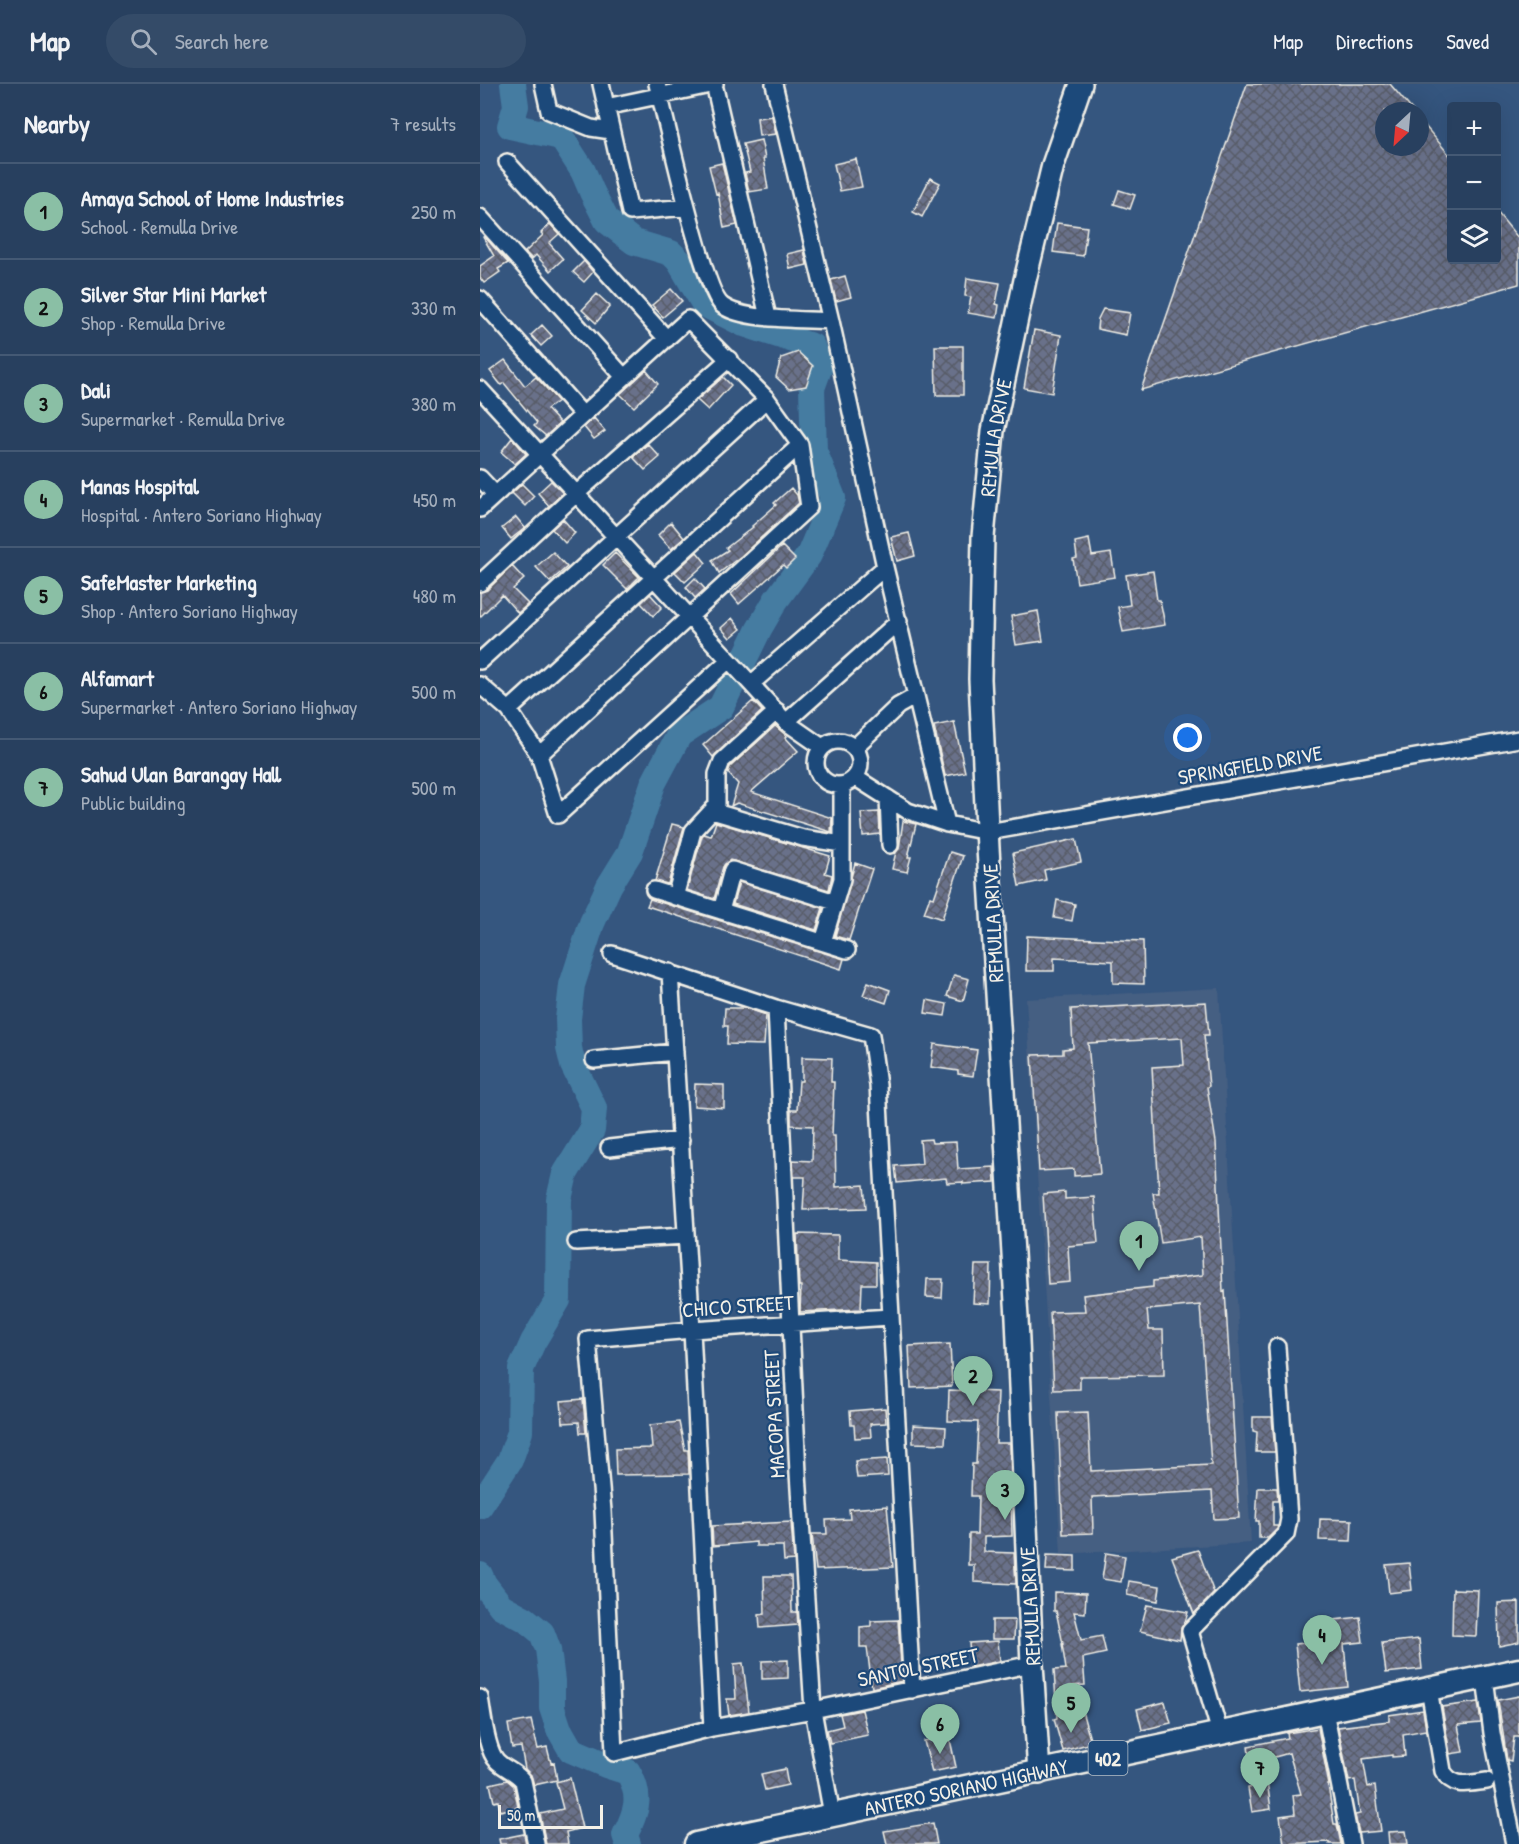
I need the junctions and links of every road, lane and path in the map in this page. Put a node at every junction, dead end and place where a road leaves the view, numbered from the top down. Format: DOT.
graph roads {
  1 [pos="543,84"];
  2 [pos="601,84"];
  3 [pos="714,84"];
  4 [pos="774,84"];
  5 [pos="1082,84"];
  6 [pos="659,90"];
  7 [pos="606,107"];
  8 [pos="611,131"];
  9 [pos="507,162"];
  10 [pos="687,207"];
  11 [pos="480,217"];
  12 [pos="480,299"];
  13 [pos="768,316"];
  14 [pos="831,321"];
  15 [pos="666,339"];
  16 [pos="729,359"];
  17 [pos="624,377"];
  18 [pos="480,389"];
  19 [pos="767,399"];
  20 [pos="583,415"];
  21 [pos="800,445"];
  22 [pos="540,454"];
  23 [pos="480,478"];
  24 [pos="495,494"];
  25 [pos="576,494"];
  26 [pos="480,509"];
  27 [pos="615,537"];
  28 [pos="885,567"];
  29 [pos="653,578"];
  30 [pos="480,583"];
  31 [pos="689,616"];
  32 [pos="899,621"];
  33 [pos="480,661"];
  34 [pos="740,671"];
  35 [pos="480,685"];
  36 [pos="916,696"];
  37 [pos="509,710"];
  38 [pos="781,716"];
  39 [pos="1519,740"];
  40 [pos="822,747"];
  41 [pos="855,747"];
  42 [pos="539,755"];
  43 [pos="856,778"];
  44 [pos="842,785"];
  45 [pos="888,798"];
  46 [pos="712,811"];
  47 [pos="947,824"];
  48 [pos="988,832"];
  49 [pos="842,844"];
  50 [pos="890,845"];
  51 [pos="654,890"];
  52 [pos="675,897"];
  53 [pos="835,902"];
  54 [pos="721,911"];
  55 [pos="823,942"];
  56 [pos="847,950"];
  57 [pos="612,954"];
  58 [pos="670,972"];
  59 [pos="776,1008"];
  60 [pos="675,1052"];
  61 [pos="594,1060"];
  62 [pos="681,1140"];
  63 [pos="609,1148"];
  64 [pos="687,1236"];
  65 [pos="576,1242"];
  66 [pos="890,1317"];
  67 [pos="790,1324"];
  68 [pos="692,1330"];
  69 [pos="588,1339"];
  70 [pos="1277,1347"];
  71 [pos="1032,1664"];
  72 [pos="1519,1670"];
  73 [pos="1485,1678"];
  74 [pos="912,1689"];
  75 [pos="1429,1689"];
  76 [pos="480,1698"];
  77 [pos="813,1710"];
  78 [pos="1325,1711"];
  79 [pos="712,1728"];
  80 [pos="1220,1733"];
  81 [pos="1039,1773"];
  82 [pos="1487,1781"];
  83 [pos="832,1815"];
  84 [pos="536,1844"];
  85 [pos="696,1844"];
  86 [pos="1351,1844"];
  87 [pos="1514,1844"];
  1 -- 8 [label="street"];
  2 -- 7 [label="street"];
  3 -- 6 [label="street"];
  3 -- 13 [label="street"];
  4 -- 14 [label="street"];
  5 -- 48 [label="main road, REMULLA DRIVE"];
  6 -- 7 [label="street"];
  6 -- 10 [label="street"];
  7 -- 8 [label="street"];
  8 -- 10 [label="street"];
  9 -- 15 [label="street"];
  10 -- 13 [label="street"];
  11 -- 17 [label="street"];
  12 -- 20 [label="street"];
  13 -- 14 [label="street"];
  14 -- 28 [label="street"];
  15 -- 16 [label="street"];
  15 -- 17 [label="street"];
  16 -- 19 [label="street"];
  16 -- 25 [label="street"];
  17 -- 20 [label="street"];
  18 -- 22 [label="street"];
  19 -- 21 [label="street"];
  19 -- 27 [label="street"];
  20 -- 22 [label="street"];
  21 -- 29 [label="street"];
  21 -- 31 [label="street"];
  22 -- 24 [label="street"];
  22 -- 25 [label="street"];
  23 -- 24 [label="street"];
  24 -- 26 [label="street"];
  25 -- 27 [label="street"];
  25 -- 30 [label="street"];
  27 -- 29 [label="street"];
  27 -- 33 [label="street"];
  28 -- 32 [label="street"];
  28 -- 34 [label="street"];
  29 -- 31 [label="street"];
  29 -- 37 [label="street"];
  31 -- 34 [label="street"];
  31 -- 42 [label="street"];
  32 -- 36 [label="street"];
  32 -- 38 [label="street"];
  34 -- 38 [label="street"];
  34 -- 42 [label="street"];
  35 -- 37 [label="street"];
  36 -- 41 [label="street"];
  36 -- 47 [label="street"];
  37 -- 42 [label="street"];
  38 -- 40 [label="street"];
  38 -- 46 [label="street"];
  39 -- 48 [label="street, SPRINGFIELD DRIVE"];
  40 -- 41 [label="street"];
  40 -- 44 [label="street"];
  41 -- 43 [label="street"];
  43 -- 44 [label="street"];
  43 -- 45 [label="street"];
  44 -- 49 [label="street"];
  45 -- 47 [label="street"];
  45 -- 50 [label="street"];
  46 -- 49 [label="street"];
  46 -- 52 [label="street"];
  47 -- 48 [label="street"];
  48 -- 71 [label="main road, REMULLA DRIVE"];
  49 -- 53 [label="street"];
  51 -- 52 [label="street"];
  52 -- 54 [label="street"];
  53 -- 54 [label="street"];
  53 -- 55 [label="street"];
  54 -- 55 [label="street"];
  55 -- 56 [label="street"];
  57 -- 58 [label="street"];
  58 -- 59 [label="street"];
  58 -- 60 [label="street"];
  59 -- 66 [label="street"];
  59 -- 67 [label="street, MACOPA STREET"];
  60 -- 61 [label="street"];
  60 -- 62 [label="street"];
  62 -- 63 [label="street"];
  62 -- 64 [label="street"];
  64 -- 65 [label="street"];
  64 -- 68 [label="street"];
  66 -- 67 [label="street, CHICO STREET"];
  66 -- 74 [label="street"];
  67 -- 68 [label="street, CHICO STREET"];
  67 -- 77 [label="street, MACOPA STREET"];
  68 -- 69 [label="street, CHICO STREET"];
  68 -- 79 [label="street"];
  69 -- 79 [label="street, SANTOL STREET"];
  70 -- 80 [label="street"];
  71 -- 74 [label="street, SANTOL STREET"];
  71 -- 81 [label="main road, REMULLA DRIVE"];
  72 -- 73 [label="main road, ANTERO SORIANO HIGHWAY / 402"];
  73 -- 75 [label="main road, ANTERO SORIANO HIGHWAY / 402"];
  73 -- 87 [label="street"];
  74 -- 77 [label="street, SANTOL STREET"];
  75 -- 78 [label="main road, ANTERO SORIANO HIGHWAY / 402"];
  75 -- 82 [label="street"];
  76 -- 84 [label="street"];
  77 -- 79 [label="street, SANTOL STREET"];
  77 -- 83 [label="street, MACOPA STREET"];
  78 -- 80 [label="main road, ANTERO SORIANO HIGHWAY / 402"];
  78 -- 86 [label="street"];
  80 -- 81 [label="main road, ANTERO SORIANO HIGHWAY / 402"];
  81 -- 83 [label="main road, ANTERO SORIANO HIGHWAY / 402"];
  83 -- 85 [label="main road, ANTERO SORIANO HIGHWAY / 402"];
}
